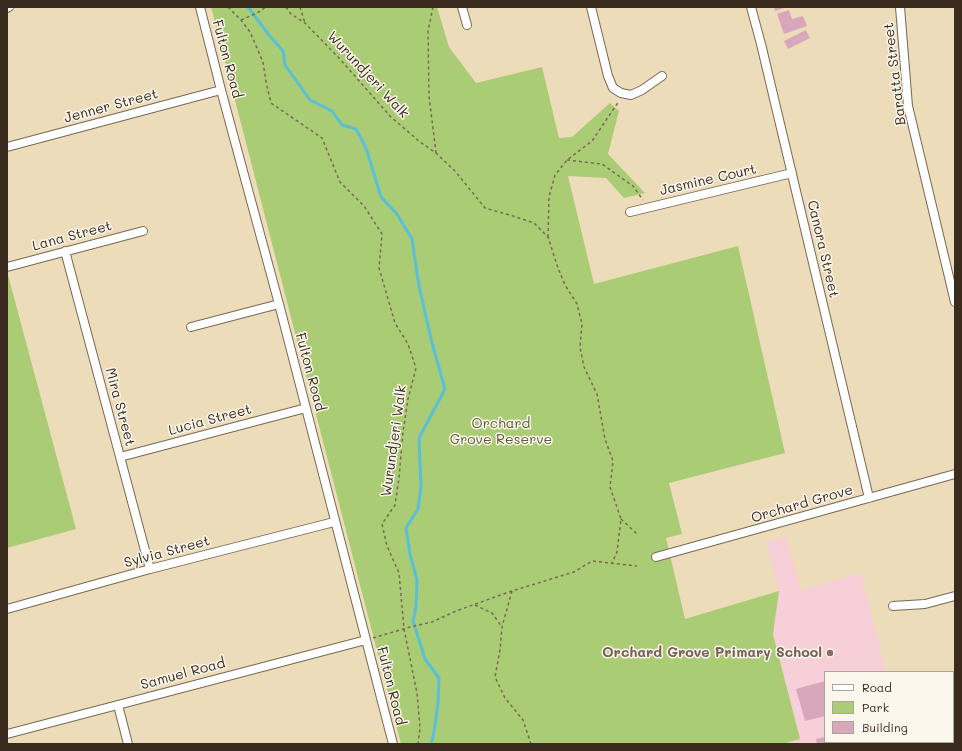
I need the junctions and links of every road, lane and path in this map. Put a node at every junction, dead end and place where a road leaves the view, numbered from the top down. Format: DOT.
graph roads {
  1 [pos="200,7"];
  2 [pos="228,7"];
  3 [pos="266,7"];
  4 [pos="286,7"];
  5 [pos="300,7"];
  6 [pos="433,7"];
  7 [pos="462,7"];
  8 [pos="591,7"];
  9 [pos="751,7"];
  10 [pos="900,7"];
  11 [pos="241,20"];
  12 [pos="305,23"];
  13 [pos="467,25"];
  14 [pos="662,76"];
  15 [pos="221,90"];
  16 [pos="624,94"];
  17 [pos="7,147"];
  18 [pos="436,153"];
  19 [pos="567,160"];
  20 [pos="792,174"];
  21 [pos="648,208"];
  22 [pos="630,212"];
  23 [pos="143,231"];
  24 [pos="548,237"];
  25 [pos="65,251"];
  26 [pos="7,267"];
  27 [pos="955,302"];
  28 [pos="279,304"];
  29 [pos="191,328"];
  30 [pos="306,408"];
  31 [pos="120,457"];
  32 [pos="955,474"];
  33 [pos="869,498"];
  34 [pos="621,519"];
  35 [pos="334,522"];
  36 [pos="638,535"];
  37 [pos="656,557"];
  38 [pos="612,563"];
  39 [pos="637,566"];
  40 [pos="150,569"];
  41 [pos="512,591"];
  42 [pos="955,596"];
  43 [pos="476,604"];
  44 [pos="893,606"];
  45 [pos="7,609"];
  46 [pos="502,627"];
  47 [pos="404,629"];
  48 [pos="366,640"];
  49 [pos="118,705"];
  50 [pos="7,734"];
  51 [pos="128,744"];
  52 [pos="393,744"];
  53 [pos="418,744"];
  54 [pos="531,744"];
  1 -- 15 [label="street, Fulton Road"];
  2 -- 11 [label="path, Wurundjeri Walk"];
  3 -- 11 [label="path"];
  4 -- 12 [label="path, Wurundjeri Walk"];
  5 -- 12 [label="path, Wurundjeri Walk"];
  6 -- 18 [label="path, Wurundjeri Walk"];
  7 -- 13 [label="street"];
  8 -- 16 [label="street"];
  9 -- 20 [label="street, Canora Street"];
  10 -- 27 [label="street, Baratta Street"];
  11 -- 47 [label="path, Wurundjeri Walk"];
  12 -- 18 [label="path, Wurundjeri Walk"];
  14 -- 16 [label="street"];
  15 -- 17 [label="street, Jenner Street"];
  15 -- 28 [label="street, Fulton Road"];
  16 -- 19 [label="path"];
  18 -- 24 [label="path, Wurundjeri Walk"];
  19 -- 21 [label="path"];
  19 -- 24 [label="path"];
  20 -- 21 [label="street, Jasmine Court"];
  20 -- 33 [label="street, Canora Street"];
  21 -- 22 [label="street, Jasmine Court"];
  23 -- 25 [label="street, Lana Street"];
  24 -- 34 [label="path, Wurundjeri Walk"];
  25 -- 26 [label="street, Lana Street"];
  25 -- 31 [label="street, Mira Street"];
  28 -- 29 [label="street"];
  28 -- 30 [label="street, Fulton Road"];
  30 -- 31 [label="street, Lucia Street"];
  30 -- 35 [label="street, Fulton Road"];
  31 -- 40 [label="street, Mira Street"];
  32 -- 33 [label="street, Orchard Grove"];
  33 -- 37 [label="street, Orchard Grove"];
  34 -- 36 [label="path"];
  34 -- 38 [label="path, Wurundjeri Walk"];
  35 -- 40 [label="street, Sylvia Street"];
  35 -- 48 [label="street, Fulton Road"];
  38 -- 39 [label="path"];
  38 -- 41 [label="path"];
  40 -- 45 [label="street, Sylvia Street"];
  41 -- 43 [label="path"];
  41 -- 46 [label="path"];
  42 -- 44 [label="street"];
  43 -- 46 [label="path"];
  43 -- 47 [label="path"];
  46 -- 54 [label="path"];
  47 -- 48 [label="path"];
  47 -- 53 [label="path, Wurundjeri Walk"];
  48 -- 49 [label="street, Samuel Road"];
  48 -- 52 [label="street, Fulton Road"];
  49 -- 50 [label="street, Samuel Road"];
  49 -- 51 [label="street"];
}
